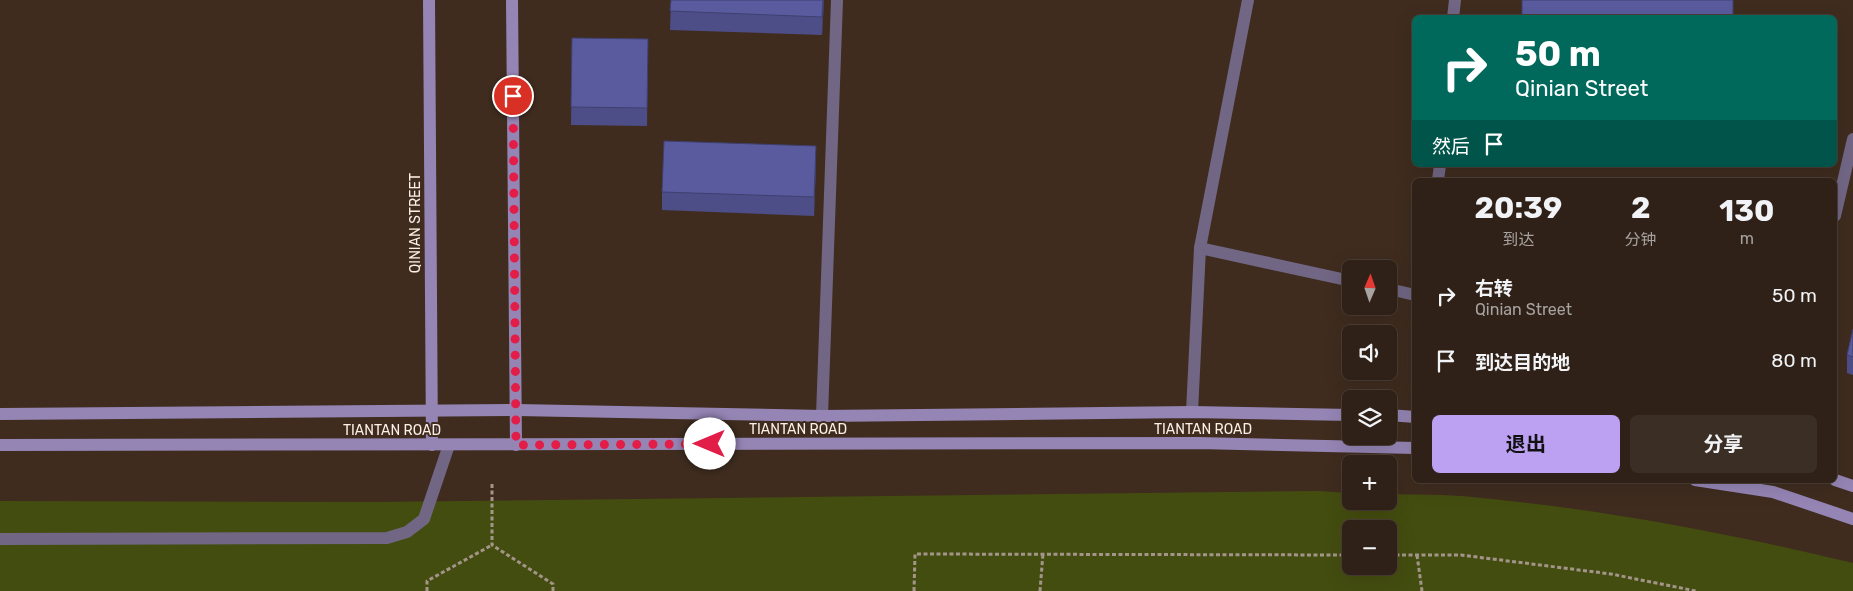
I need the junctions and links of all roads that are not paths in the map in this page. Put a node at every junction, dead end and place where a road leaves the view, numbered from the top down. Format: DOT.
graph roads {
  1 [pos="429,0"];
  2 [pos="512,0"];
  3 [pos="837,0"];
  4 [pos="1248,0"];
  5 [pos="1455,0"];
  6 [pos="1453,15"];
  7 [pos="1853,139"];
  8 [pos="1837,207"];
  9 [pos="1200,248"];
  10 [pos="1342,279"];
  11 [pos="1398,291"];
  12 [pos="1412,294"];
  13 [pos="432,410"];
  14 [pos="517,410"];
  15 [pos="1192,412"];
  16 [pos="0,414"];
  17 [pos="1342,415"];
  18 [pos="822,416"];
  19 [pos="1397,416"];
  20 [pos="1412,417"];
  21 [pos="0,445"];
  22 [pos="432,445"];
  23 [pos="449,445"];
  24 [pos="516,445"];
  25 [pos="1412,448"];
  26 [pos="1837,481"];
  27 [pos="1714,483"];
  28 [pos="1853,486"];
  29 [pos="1853,519"];
  30 [pos="0,539"];
  1 -- 13 [label="street, QINIAN STREET"];
  2 -- 14 [label="street"];
  3 -- 18 [label="lane"];
  4 -- 9 [label="lane"];
  5 -- 6 [label="lane"];
  7 -- 8 [label="lane"];
  9 -- 10 [label="lane"];
  9 -- 15 [label="lane"];
  11 -- 12 [label="lane"];
  13 -- 14 [label="street, TIANTAN ROAD"];
  13 -- 16 [label="street, TIANTAN ROAD"];
  13 -- 22 [label="street, QINIAN STREET"];
  14 -- 18 [label="street, TIANTAN ROAD"];
  14 -- 24 [label="street"];
  15 -- 17 [label="street, TIANTAN ROAD"];
  15 -- 18 [label="street, TIANTAN ROAD"];
  19 -- 20 [label="street"];
  21 -- 22 [label="street, TIANTAN ROAD"];
  22 -- 23 [label="street, TIANTAN ROAD"];
  23 -- 24 [label="street, TIANTAN ROAD"];
  23 -- 30 [label="lane"];
  24 -- 25 [label="street, TIANTAN ROAD"];
  26 -- 28 [label="street"];
  27 -- 29 [label="street"];
}
